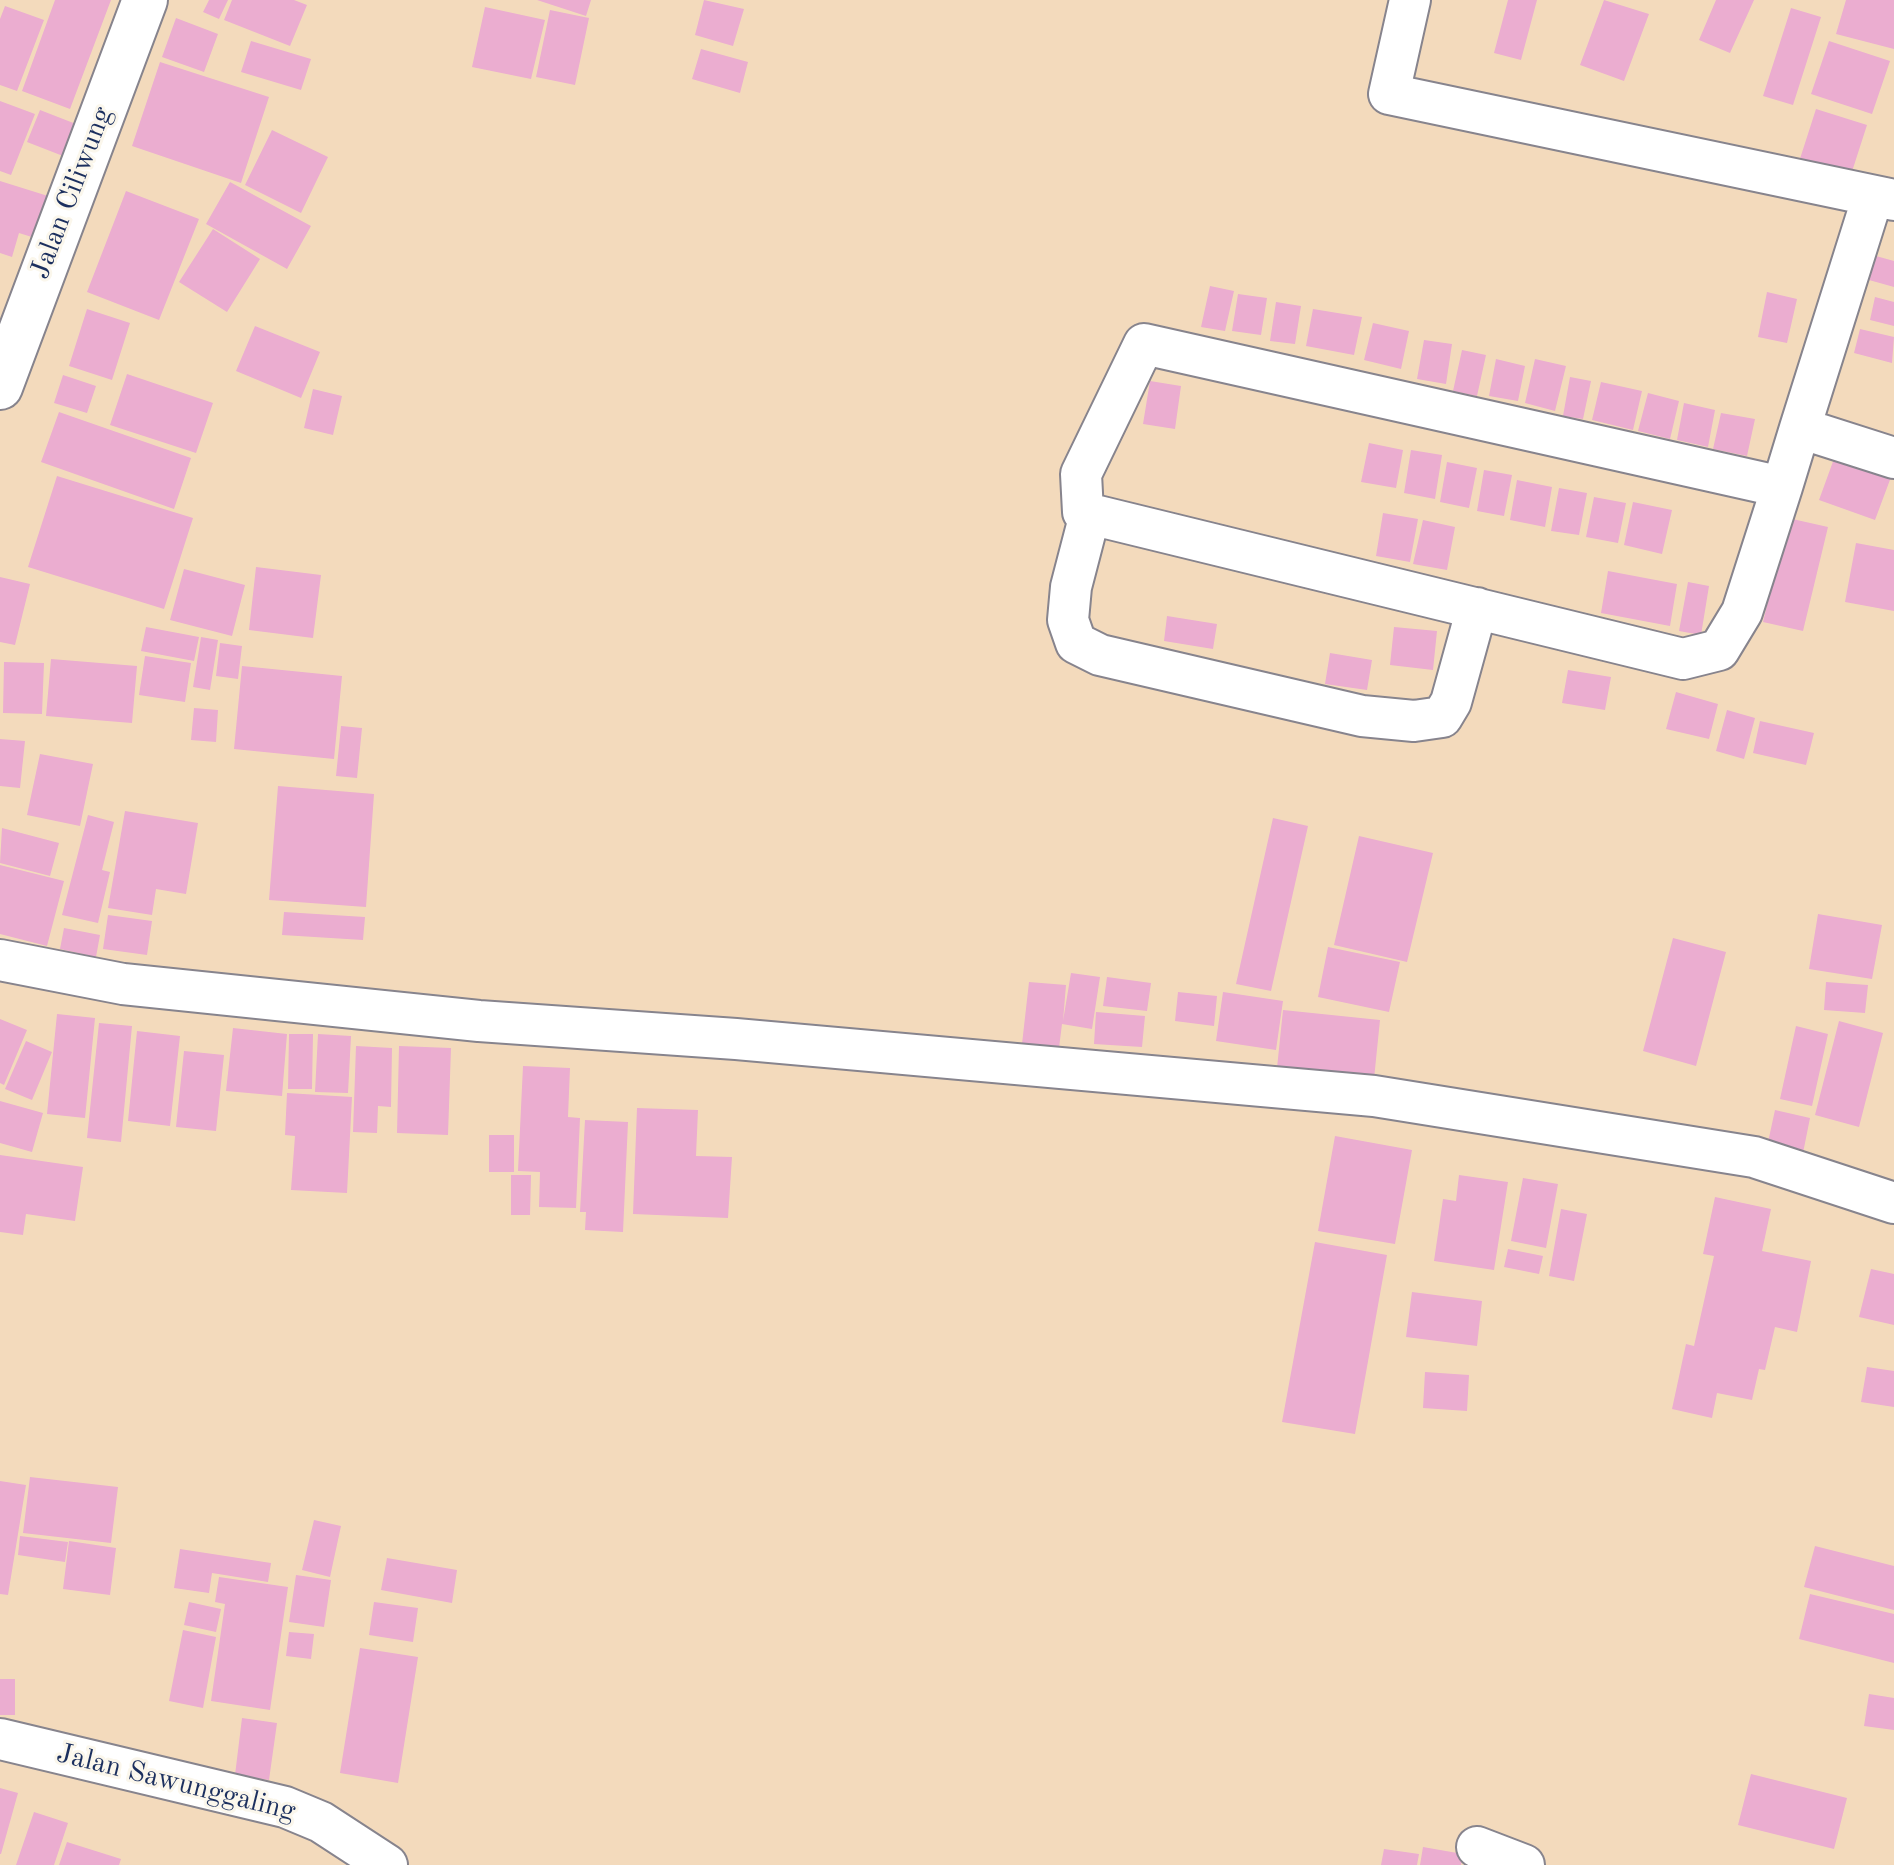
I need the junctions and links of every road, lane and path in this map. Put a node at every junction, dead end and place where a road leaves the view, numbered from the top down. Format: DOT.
graph roads {
  1 [pos="145,0"];
  2 [pos="1410,0"];
  3 [pos="1884,198"];
  4 [pos="0,387"];
  5 [pos="1800,428"];
  6 [pos="1894,458"];
  7 [pos="1782,487"];
  8 [pos="1090,514"];
  9 [pos="1477,608"];
  10 [pos="0,960"];
  11 [pos="1894,1203"];
  12 [pos="0,1739"];
  13 [pos="1477,1847"];
  14 [pos="387,1865"];
  15 [pos="1524,1865"];
  1 -- 4 [label="main road, Jalan Ciliwung"];
  2 -- 3 [label="street"];
  3 -- 5 [label="street"];
  5 -- 6 [label="street"];
  5 -- 7 [label="street"];
  7 -- 8 [label="street"];
  7 -- 9 [label="street"];
  8 -- 9 [label="street"];
  8 -- 9 [label="street"];
  10 -- 11 [label="street"];
  12 -- 14 [label="street, Jalan Sawunggaling"];
  13 -- 15 [label="street"];
}
